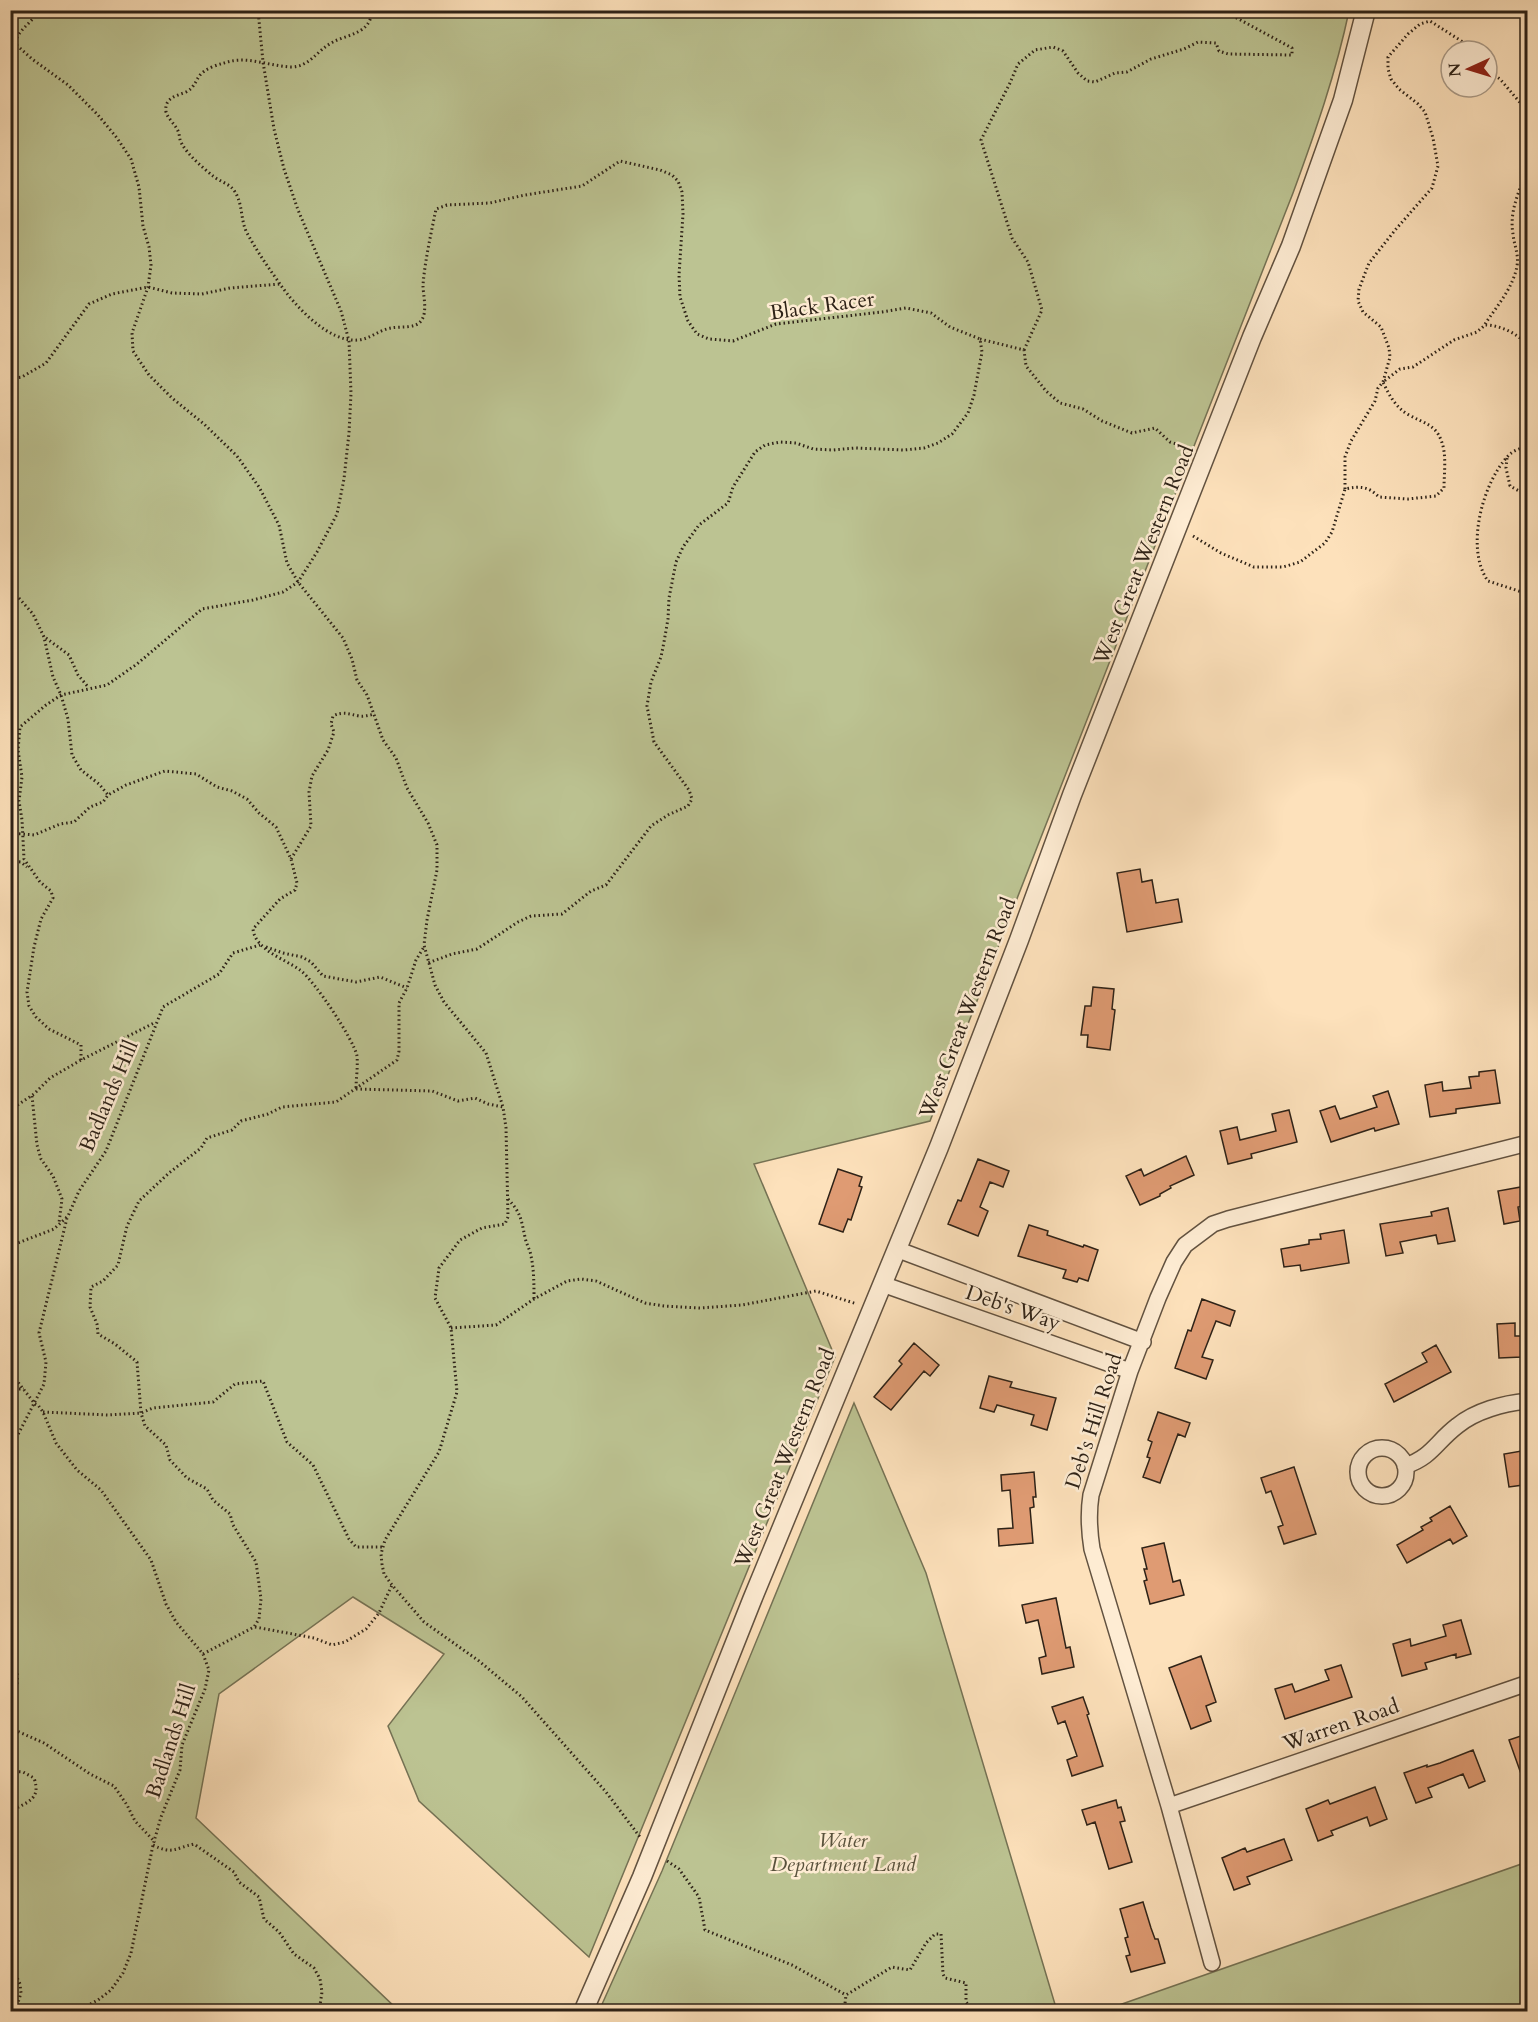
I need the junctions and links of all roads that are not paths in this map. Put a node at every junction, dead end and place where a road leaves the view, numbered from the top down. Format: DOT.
graph roads {
  1 [pos="1366,10"];
  2 [pos="1527,1143"];
  3 [pos="896,1249"];
  4 [pos="882,1284"];
  5 [pos="1143,1342"];
  6 [pos="1130,1371"];
  7 [pos="1527,1401"];
  8 [pos="1405,1466"];
  9 [pos="1527,1683"];
  10 [pos="1169,1806"];
  11 [pos="1212,1963"];
  12 [pos="583,2012"];
  1 -- 3 [label="street, West Great Western Road"];
  2 -- 5 [label="street, Deb's Hill Road"];
  3 -- 4 [label="street, West Great Western Road"];
  3 -- 5 [label="street, Deb's Way"];
  4 -- 6 [label="street, Deb's Way"];
  4 -- 12 [label="street, West Great Western Road"];
  5 -- 6 [label="street, Deb's Hill Road"];
  6 -- 10 [label="street, Deb's Hill Road"];
  7 -- 8 [label="street"];
  9 -- 10 [label="street, Warren Road"];
  10 -- 11 [label="street, Deb's Hill Road"];
}
